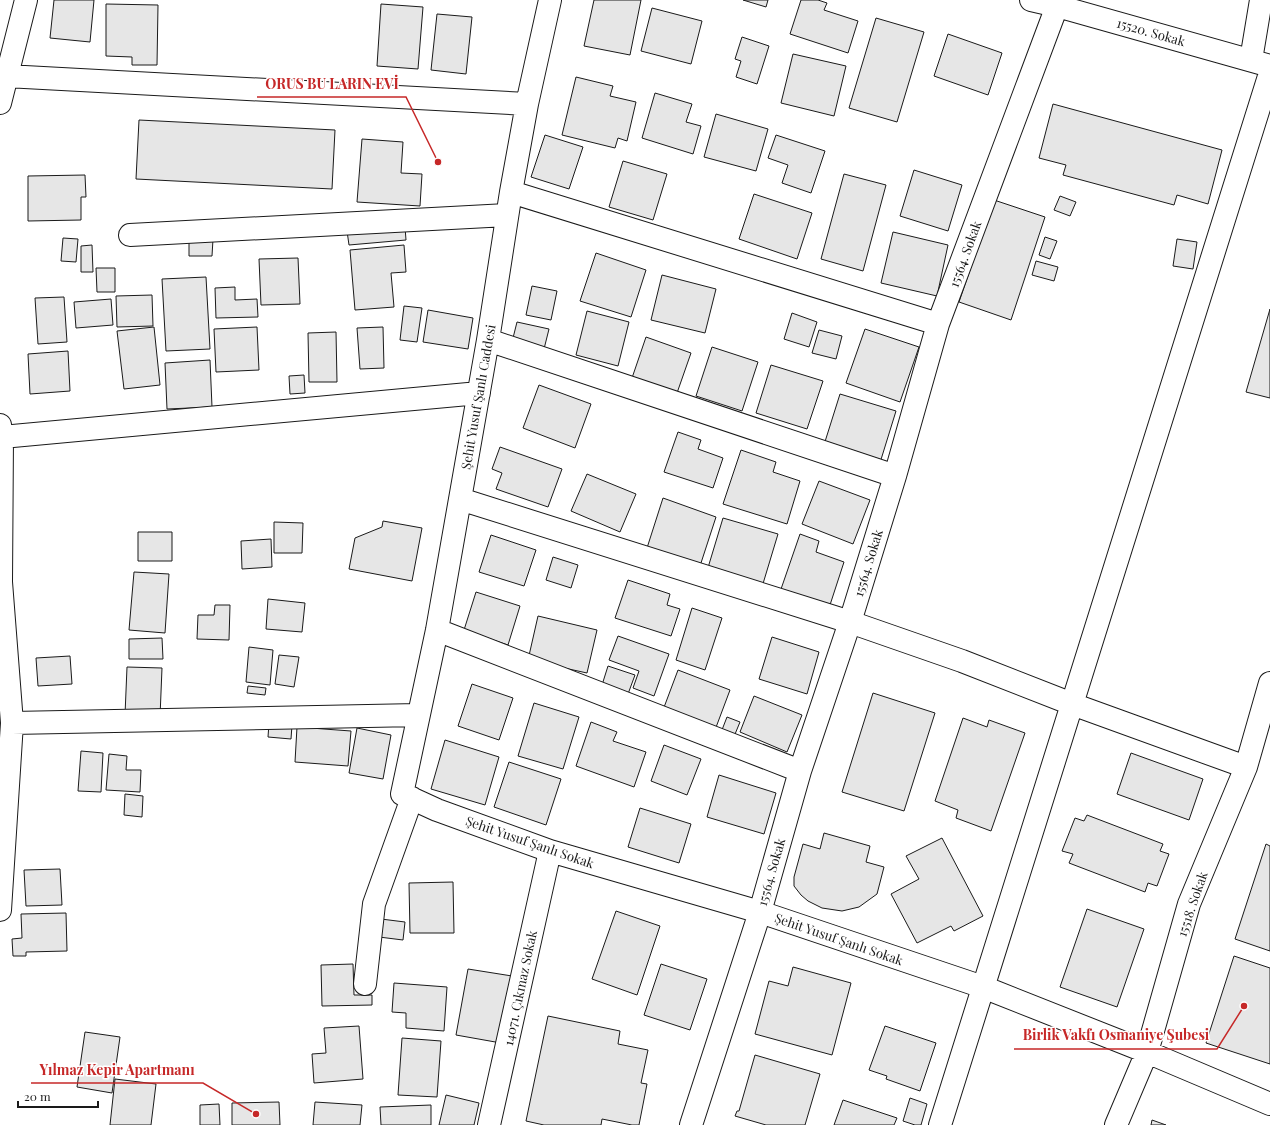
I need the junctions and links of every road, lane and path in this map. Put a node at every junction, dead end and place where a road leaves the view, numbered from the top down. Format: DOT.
graph roads {
  1 [pos="26,0"];
  2 [pos="550,0"];
  3 [pos="1031,0"];
  4 [pos="1261,0"];
  5 [pos="1057,6"];
  6 [pos="1260,63"];
  7 [pos="1270,73"];
  8 [pos="6,76"];
  9 [pos="0,103"];
  10 [pos="527,104"];
  11 [pos="511,192"];
  12 [pos="507,215"];
  13 [pos="130,235"];
  14 [pos="938,324"];
  15 [pos="488,340"];
  16 [pos="479,393"];
  17 [pos="1,431"];
  18 [pos="895,476"];
  19 [pos="460,499"];
  20 [pos="850,622"];
  21 [pos="437,630"];
  22 [pos="1270,683"];
  23 [pos="1072,704"];
  24 [pos="418,715"];
  25 [pos="12,723"];
  26 [pos="1246,767"];
  27 [pos="800,771"];
  28 [pos="407,796"];
  29 [pos="4,809"];
  30 [pos="550,852"];
  31 [pos="0,910"];
  32 [pos="760,912"];
  33 [pos="365,984"];
  34 [pos="983,987"];
  35 [pos="1147,1052"];
  36 [pos="1270,1104"];
  37 [pos="489,1125"];
  38 [pos="691,1125"];
  39 [pos="940,1125"];
  40 [pos="1116,1125"];
  1 -- 8 [label="street"];
  2 -- 10 [label="street, Şehit Yusuf Şanlı Caddesi"];
  3 -- 5 [label="street, 15520. Sokak"];
  4 -- 6 [label="street"];
  5 -- 6 [label="street, 15520. Sokak"];
  5 -- 14 [label="street, 15564. Sokak"];
  7 -- 23 [label="street"];
  8 -- 9 [label="street"];
  8 -- 10 [label="street"];
  10 -- 11 [label="street, Şehit Yusuf Şanlı Caddesi"];
  11 -- 12 [label="street, Şehit Yusuf Şanlı Caddesi"];
  11 -- 14 [label="street"];
  12 -- 13 [label="street"];
  12 -- 15 [label="street, Şehit Yusuf Şanlı Caddesi"];
  14 -- 18 [label="street, 15564. Sokak"];
  15 -- 16 [label="street, Şehit Yusuf Şanlı Caddesi"];
  15 -- 18 [label="street"];
  16 -- 17 [label="street"];
  16 -- 19 [label="street, Şehit Yusuf Şanlı Caddesi"];
  17 -- 25 [label="street"];
  18 -- 20 [label="street, 15564. Sokak"];
  19 -- 20 [label="street"];
  19 -- 21 [label="street, Şehit Yusuf Şanlı Caddesi"];
  20 -- 23 [label="street"];
  20 -- 27 [label="street, 15564. Sokak"];
  21 -- 24 [label="street, Şehit Yusuf Şanlı Caddesi"];
  21 -- 27 [label="street"];
  22 -- 26 [label="street, 15518. Sokak"];
  23 -- 26 [label="street"];
  23 -- 34 [label="street"];
  24 -- 25 [label="street"];
  24 -- 28 [label="street, Şehit Yusuf Şanlı Caddesi"];
  25 -- 29 [label="street"];
  26 -- 35 [label="street, 15518. Sokak"];
  27 -- 32 [label="street, 15564. Sokak"];
  28 -- 30 [label="street, Şehit Yusuf Şanlı Sokak"];
  28 -- 33 [label="street, Şehit Yusuf Şanlı Caddesi"];
  29 -- 31 [label="street"];
  30 -- 32 [label="street, Şehit Yusuf Şanlı Sokak"];
  30 -- 37 [label="street, 14071. Çıkmaz Sokak"];
  32 -- 34 [label="street, Şehit Yusuf Şanlı Sokak"];
  32 -- 38 [label="street, 15564. Sokak"];
  34 -- 35 [label="street, Şehit Yusuf Şanlı Sokak"];
  34 -- 39 [label="street"];
  35 -- 36 [label="street, Şehit Yusuf Şanlı Sokak"];
  35 -- 40 [label="street, 15518. Sokak"];
}
